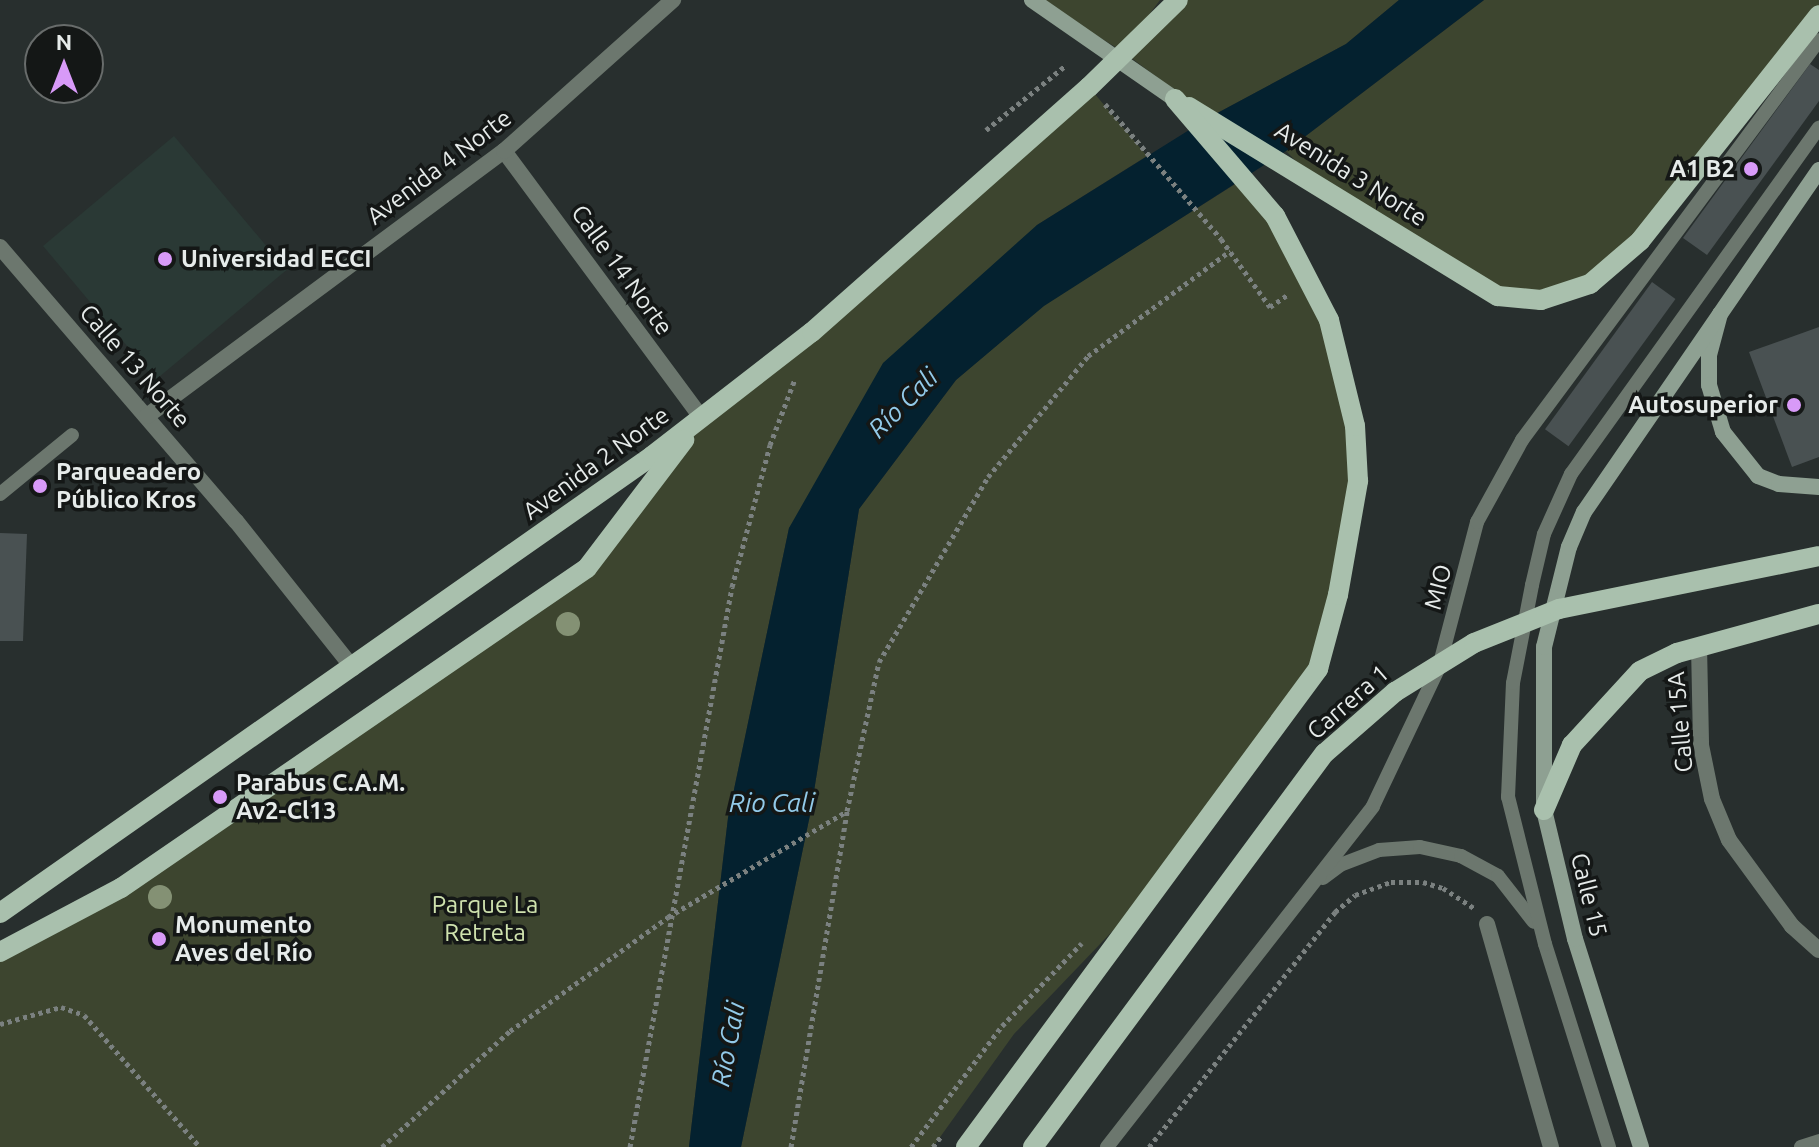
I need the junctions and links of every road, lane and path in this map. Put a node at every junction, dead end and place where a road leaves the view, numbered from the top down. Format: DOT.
graph roads {
  1 [pos="673,0"];
  2 [pos="1032,0"];
  3 [pos="1160,0"];
  4 [pos="1178,0"];
  5 [pos="1819,15"];
  6 [pos="1819,40"];
  7 [pos="1122,51"];
  8 [pos="1065,66"];
  9 [pos="1175,99"];
  10 [pos="1108,108"];
  11 [pos="1819,128"];
  12 [pos="986,130"];
  13 [pos="504,151"];
  14 [pos="1819,170"];
  15 [pos="0,247"];
  16 [pos="1230,251"];
  17 [pos="1297,288"];
  18 [pos="1724,301"];
  19 [pos="796,374"];
  20 [pos="147,416"];
  21 [pos="701,417"];
  22 [pos="72,435"];
  23 [pos="1819,487"];
  24 [pos="0,494"];
  25 [pos="1819,556"];
  26 [pos="1819,614"];
  27 [pos="1699,646"];
  28 [pos="353,668"];
  29 [pos="1544,810"];
  30 [pos="844,812"];
  31 [pos="1307,891"];
  32 [pos="0,913"];
  33 [pos="670,916"];
  34 [pos="1487,924"];
  35 [pos="1085,939"];
  36 [pos="1545,944"];
  37 [pos="1819,950"];
  38 [pos="0,952"];
  39 [pos="0,1024"];
  40 [pos="1819,1141"];
  41 [pos="1151,1146"];
  42 [pos="200,1147"];
  43 [pos="382,1147"];
  44 [pos="630,1147"];
  45 [pos="791,1147"];
  46 [pos="911,1147"];
  47 [pos="966,1147"];
  48 [pos="1033,1147"];
  49 [pos="1107,1147"];
  50 [pos="1551,1147"];
  51 [pos="1609,1147"];
  52 [pos="1641,1147"];
  53 [pos="1801,1147"];
  1 -- 13 [label="street, Avenida 4 Norte"];
  2 -- 9 [label="street"];
  3 -- 7 [label="main road"];
  4 -- 7 [label="main road, Avenida 2 Norte"];
  5 -- 9 [label="main road, Avenida 3 Norte"];
  6 -- 31 [label="lane, MIO"];
  7 -- 21 [label="main road, Avenida 2 Norte"];
  8 -- 12 [label="path"];
  9 -- 47 [label="main road"];
  10 -- 16 [label="path"];
  11 -- 36 [label="lane"];
  13 -- 20 [label="street, Avenida 4 Norte"];
  13 -- 21 [label="street, Calle 14 Norte"];
  14 -- 18 [label="street, Calle 15"];
  15 -- 20 [label="street, Calle 13 Norte"];
  16 -- 17 [label="path"];
  16 -- 30 [label="path"];
  18 -- 23 [label="street"];
  18 -- 29 [label="street, Calle 15"];
  19 -- 33 [label="path"];
  20 -- 28 [label="street, Calle 13 Norte"];
  21 -- 28 [label="main road, Avenida 2 Norte"];
  21 -- 38 [label="main road"];
  22 -- 24 [label="lane"];
  25 -- 48 [label="main road, Carrera 1"];
  26 -- 27 [label="main road"];
  27 -- 29 [label="main road"];
  27 -- 37 [label="street, Calle 15A"];
  28 -- 32 [label="main road, Avenida 2 Norte"];
  29 -- 52 [label="street, Calle 15"];
  30 -- 33 [label="path"];
  30 -- 45 [label="path"];
  31 -- 36 [label="lane"];
  31 -- 49 [label="lane, MIO"];
  33 -- 43 [label="path"];
  33 -- 44 [label="path"];
  34 -- 41 [label="path"];
  34 -- 50 [label="street"];
  35 -- 46 [label="path"];
  36 -- 51 [label="lane"];
  39 -- 42 [label="path"];
  40 -- 53 [label="lane"];
}
